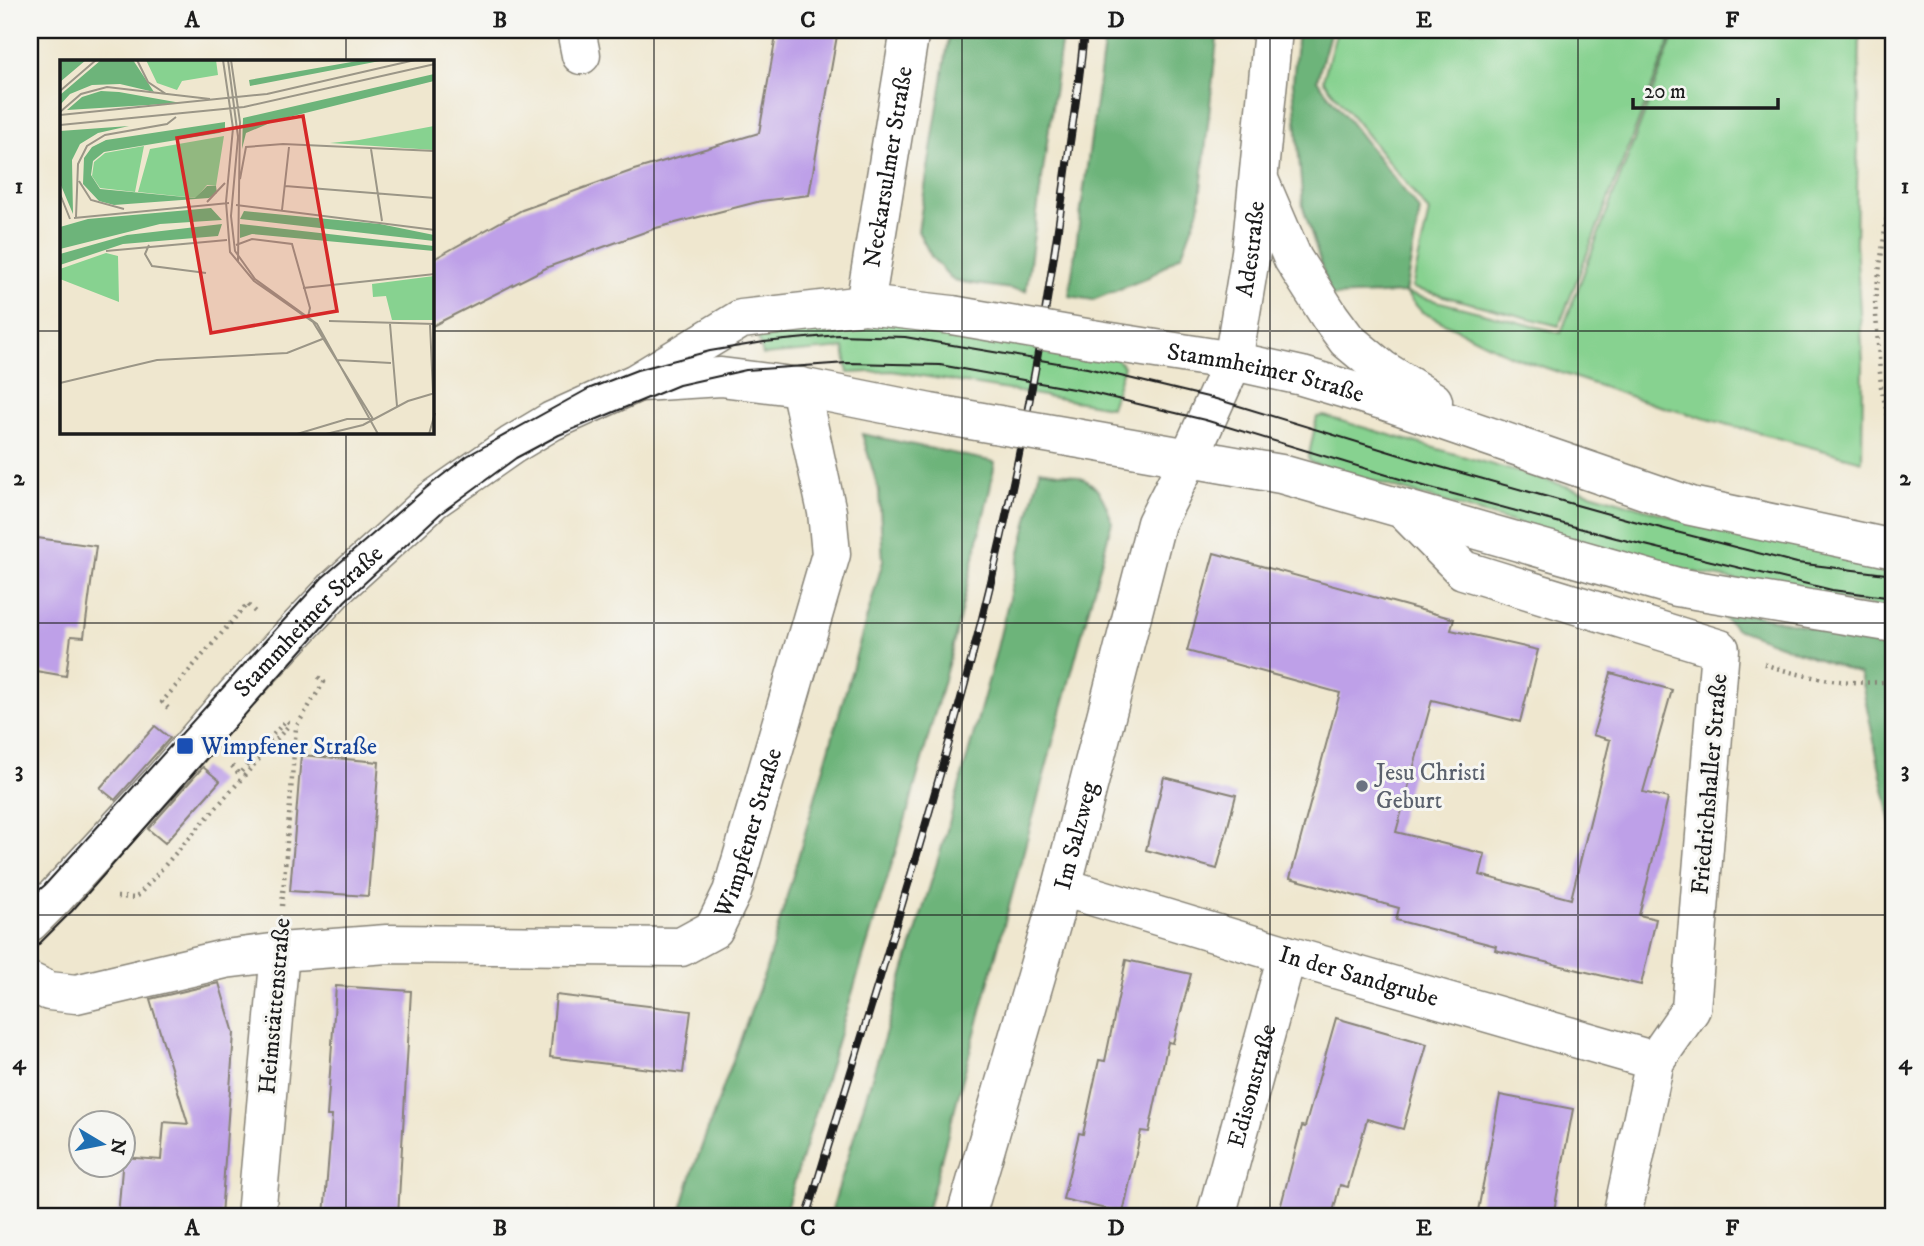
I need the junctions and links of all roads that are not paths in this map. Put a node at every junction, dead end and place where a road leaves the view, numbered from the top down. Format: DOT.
graph roads {
  1 [pos="910,30"];
  2 [pos="1273,30"];
  3 [pos="1259,181"];
  4 [pos="865,305"];
  5 [pos="1233,361"];
  6 [pos="636,383"];
  7 [pos="800,387"];
  8 [pos="1495,439"];
  9 [pos="1189,458"];
  10 [pos="1403,509"];
  11 [pos="1894,549"];
  12 [pos="1894,623"];
  13 [pos="1062,887"];
  14 [pos="30,922"];
  15 [pos="280,952"];
  16 [pos="1287,955"];
  17 [pos="30,982"];
  18 [pos="1655,1061"];
  19 [pos="257,1216"];
  20 [pos="966,1216"];
  21 [pos="1216,1216"];
  22 [pos="1622,1216"];
  1 -- 4 [label="street, Neckarsulmer Straße"];
  2 -- 3 [label="street, Adestraße"];
  3 -- 5 [label="street, Adestraße"];
  3 -- 8 [label="street"];
  4 -- 5 [label="street, Stammheimer Straße, bridge"];
  4 -- 6 [label="street, Stammheimer Straße"];
  5 -- 8 [label="street, Stammheimer Straße"];
  5 -- 9 [label="street, Adestraße"];
  6 -- 7 [label="street, Stammheimer Straße"];
  6 -- 14 [label="street, Stammheimer Straße"];
  7 -- 9 [label="street, Stammheimer Straße, bridge"];
  7 -- 15 [label="street, Wimpfener Straße"];
  8 -- 11 [label="street, Stammheimer Straße"];
  9 -- 10 [label="street, Stammheimer Straße"];
  9 -- 13 [label="street, Im Salzweg"];
  10 -- 12 [label="street, Stammheimer Straße"];
  10 -- 18 [label="street, Friedrichshaller Straße"];
  13 -- 16 [label="street, In der Sandgrube"];
  13 -- 20 [label="street, Im Salzweg"];
  15 -- 17 [label="street, Wimpfener Straße"];
  15 -- 19 [label="street, Heimstättenstraße"];
  16 -- 18 [label="street, In der Sandgrube"];
  16 -- 21 [label="street, Edisonstraße"];
  18 -- 22 [label="street, Friedrichshaller Straße"];
}
